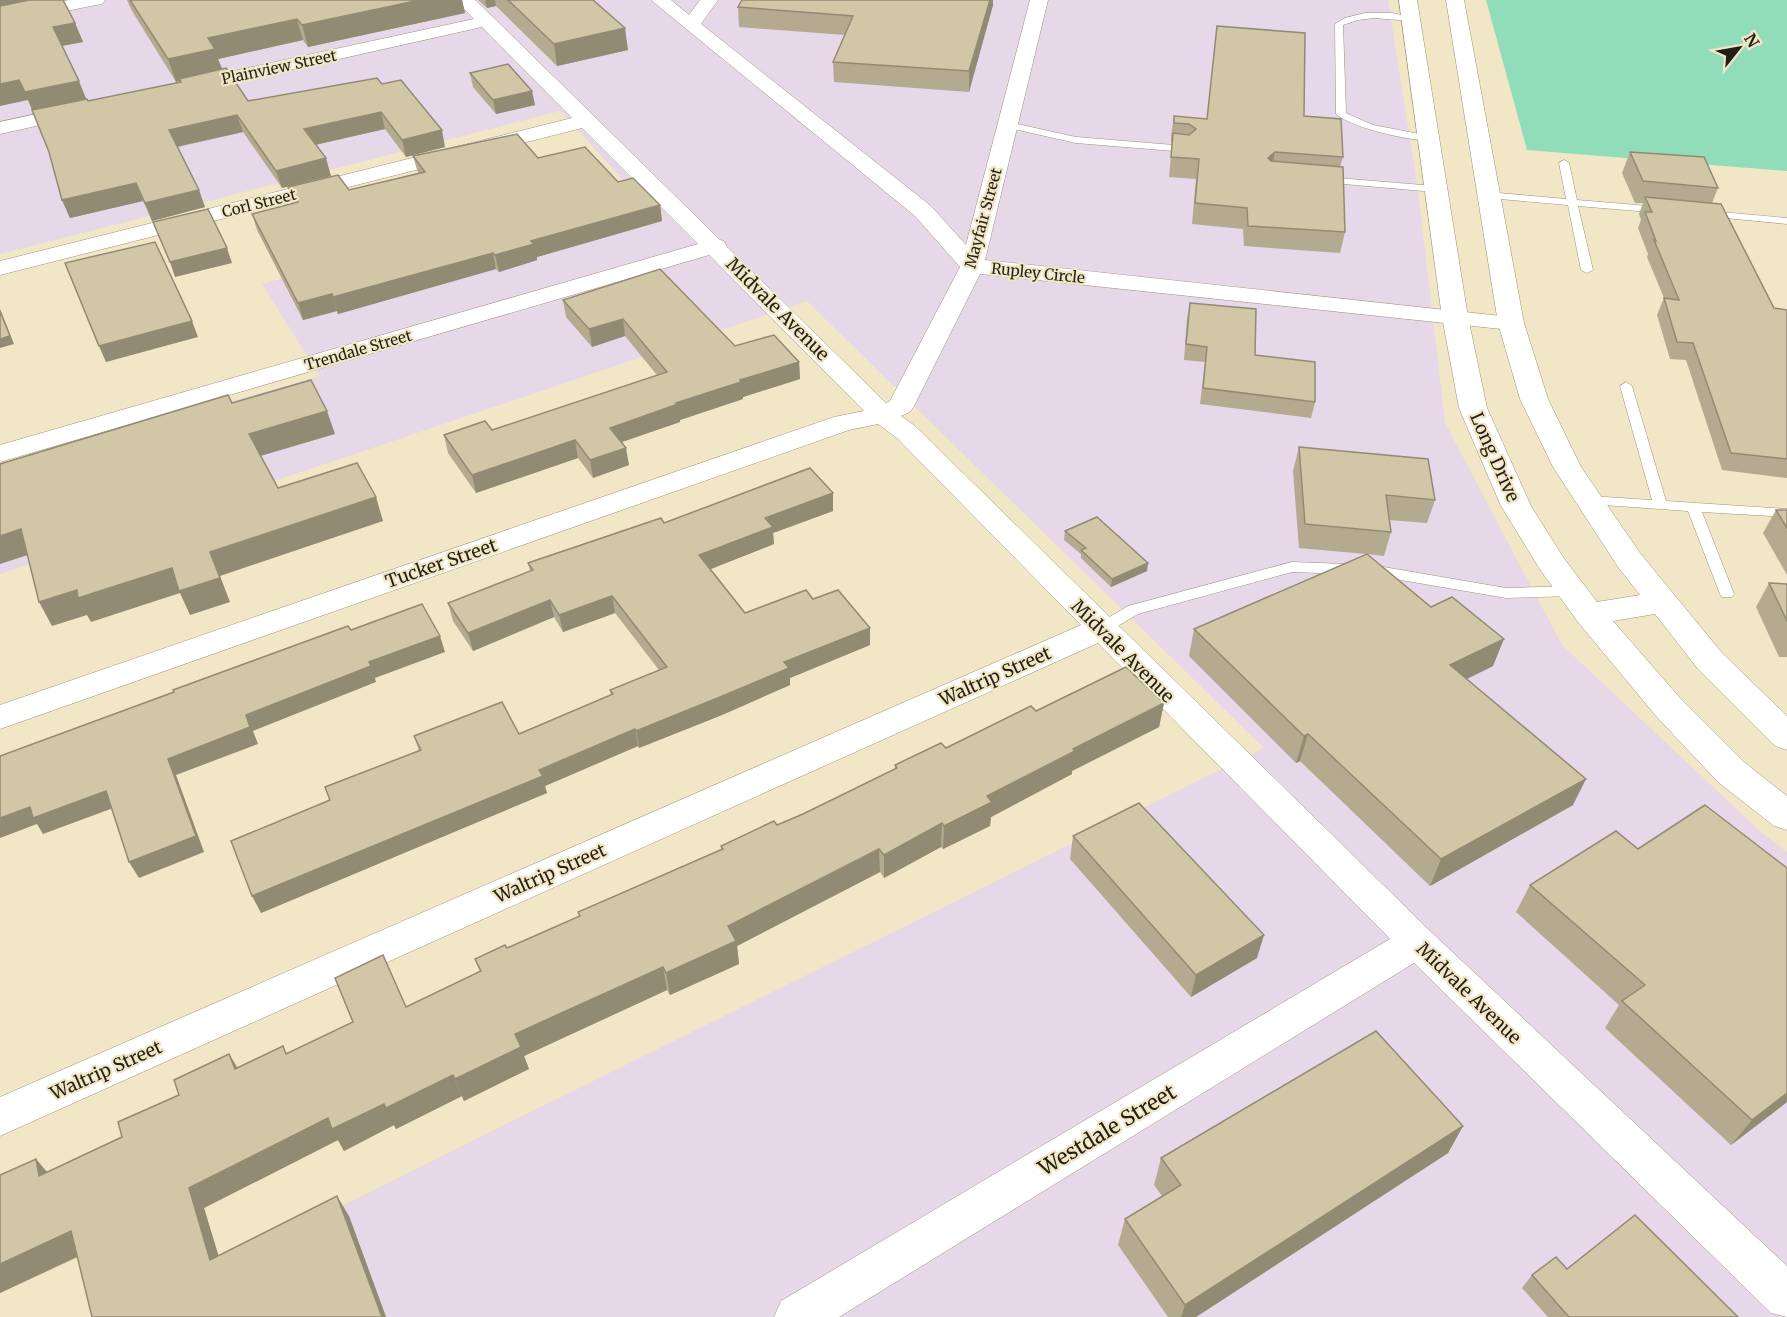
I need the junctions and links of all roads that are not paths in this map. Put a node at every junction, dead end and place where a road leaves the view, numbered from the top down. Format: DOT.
graph roads {
  1 [pos="96,0"];
  2 [pos="465,0"];
  3 [pos="660,0"];
  4 [pos="709,0"];
  5 [pos="1039,0"];
  6 [pos="1455,0"];
  7 [pos="1429,16"];
  8 [pos="0,19"];
  9 [pos="487,21"];
  10 [pos="692,25"];
  11 [pos="174,90"];
  12 [pos="93,108"];
  13 [pos="588,120"];
  14 [pos="1008,125"];
  15 [pos="0,128"];
  16 [pos="1454,143"];
  17 [pos="1186,149"];
  18 [pos="1564,163"];
  19 [pos="1318,180"];
  20 [pos="1435,189"];
  21 [pos="1488,195"];
  22 [pos="1573,202"];
  23 [pos="1676,211"];
  24 [pos="1700,213"];
  25 [pos="1784,221"];
  26 [pos="1787,235"];
  27 [pos="716,246"];
  28 [pos="972,266"];
  29 [pos="0,268"];
  30 [pos="1587,270"];
  31 [pos="1455,317"];
  32 [pos="1511,323"];
  33 [pos="1626,386"];
  34 [pos="883,415"];
  35 [pos="0,454"];
  36 [pos="1589,500"];
  37 [pos="1660,504"];
  38 [pos="1693,506"];
  39 [pos="1787,513"];
  40 [pos="1727,594"];
  41 [pos="1661,602"];
  42 [pos="1581,603"];
  43 [pos="1101,629"];
  44 [pos="0,717"];
  45 [pos="1787,737"];
  46 [pos="1787,816"];
  47 [pos="1417,942"];
  48 [pos="0,1117"];
  49 [pos="1787,1298"];
  50 [pos="797,1317"];
  1 -- 8 [label="street"];
  2 -- 9 [label="street, Midvale Avenue"];
  3 -- 10 [label="street, Rupley Circle"];
  4 -- 10 [label="street"];
  5 -- 14 [label="street, Mayfair Street"];
  6 -- 7 [label="main road, Long Drive"];
  7 -- 16 [label="main road, Long Drive"];
  7 -- 16 [label="main road, Long Drive"];
  7 -- 16 [label="lane"];
  9 -- 11 [label="street, Plainview Street"];
  9 -- 13 [label="street, Midvale Avenue"];
  10 -- 28 [label="street, Rupley Circle"];
  12 -- 15 [label="street"];
  13 -- 27 [label="street, Midvale Avenue"];
  13 -- 29 [label="street, Corl Street"];
  14 -- 17 [label="lane"];
  14 -- 28 [label="street, Mayfair Street"];
  16 -- 20 [label="main road, Long Drive"];
  16 -- 21 [label="main road, Long Drive"];
  18 -- 22 [label="lane"];
  19 -- 20 [label="lane"];
  20 -- 31 [label="main road, Long Drive"];
  21 -- 22 [label="lane"];
  21 -- 32 [label="main road, Long Drive"];
  22 -- 23 [label="lane"];
  22 -- 30 [label="lane"];
  24 -- 25 [label="lane"];
  25 -- 26 [label="lane"];
  27 -- 34 [label="street, Midvale Avenue"];
  27 -- 35 [label="street, Trendale Street"];
  28 -- 31 [label="street, Rupley Circle"];
  28 -- 34 [label="street, Mayfair Street"];
  31 -- 32 [label="street, Rupley Circle"];
  31 -- 42 [label="main road, Long Drive"];
  32 -- 36 [label="main road, Long Drive"];
  33 -- 37 [label="lane"];
  34 -- 43 [label="street, Midvale Avenue"];
  34 -- 44 [label="street, Tucker Street"];
  36 -- 37 [label="lane"];
  36 -- 41 [label="main road, Long Drive"];
  37 -- 38 [label="lane"];
  38 -- 39 [label="lane"];
  38 -- 40 [label="lane"];
  41 -- 42 [label="main road"];
  41 -- 45 [label="main road, Long Drive"];
  42 -- 43 [label="lane"];
  42 -- 46 [label="main road, Long Drive"];
  43 -- 47 [label="street, Midvale Avenue"];
  43 -- 48 [label="street, Waltrip Street"];
  47 -- 49 [label="street, Midvale Avenue"];
  47 -- 50 [label="street, Westdale Street"];
}
